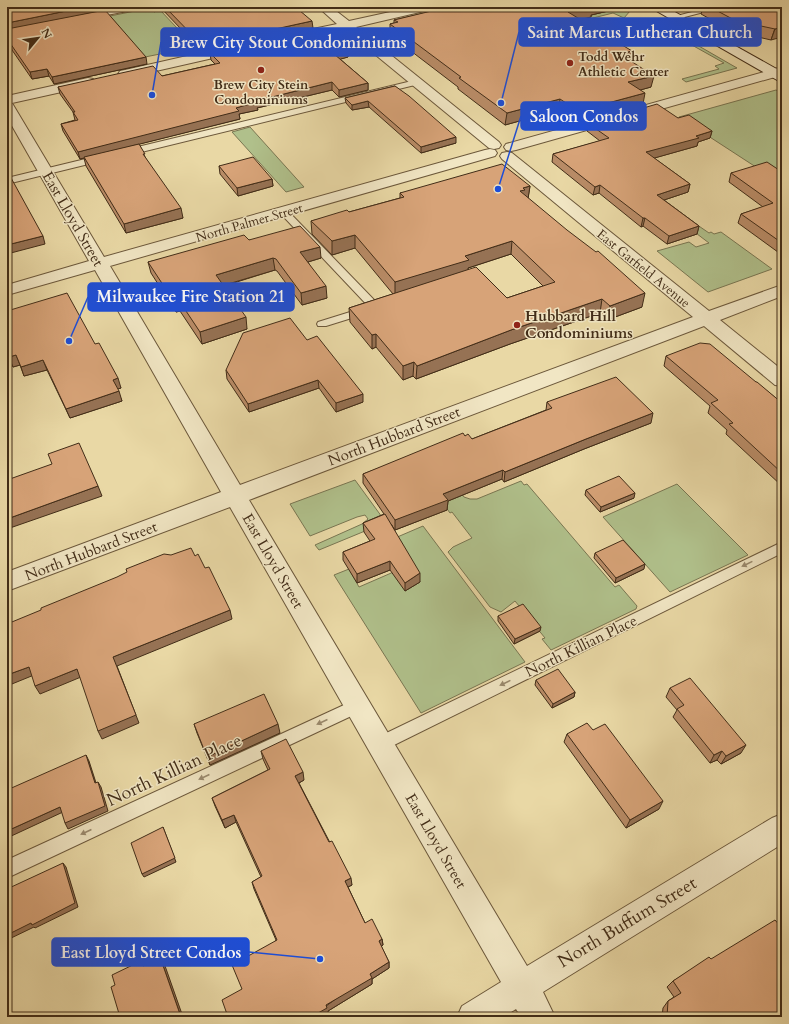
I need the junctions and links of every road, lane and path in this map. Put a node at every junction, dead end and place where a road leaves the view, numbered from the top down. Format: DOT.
graph roads {
  1 [pos="138,7"];
  2 [pos="324,7"];
  3 [pos="429,7"];
  4 [pos="657,7"];
  5 [pos="720,7"];
  6 [pos="84,18"];
  7 [pos="676,18"];
  8 [pos="654,23"];
  9 [pos="346,25"];
  10 [pos="278,40"];
  11 [pos="255,45"];
  12 [pos="780,73"];
  13 [pos="116,76"];
  14 [pos="101,79"];
  15 [pos="416,82"];
  16 [pos="7,100"];
  17 [pos="7,105"];
  18 [pos="492,149"];
  19 [pos="509,152"];
  20 [pos="46,172"];
  21 [pos="7,181"];
  22 [pos="284,212"];
  23 [pos="100,264"];
  24 [pos="7,290"];
  25 [pos="782,290"];
  26 [pos="706,318"];
  27 [pos="322,324"];
  28 [pos="782,380"];
  29 [pos="235,496"];
  30 [pos="782,547"];
  31 [pos="7,582"];
  32 [pos="357,706"];
  33 [pos="380,744"];
  34 [pos="782,828"];
  35 [pos="7,869"];
  36 [pos="521,987"];
  37 [pos="473,1017"];
  38 [pos="538,1017"];
  1 -- 6 [label="lane"];
  2 -- 9 [label="street"];
  3 -- 9 [label="street"];
  4 -- 7 [label="street"];
  5 -- 7 [label="lane"];
  7 -- 8 [label="lane"];
  7 -- 12 [label="street"];
  9 -- 10 [label="street"];
  9 -- 15 [label="street"];
  11 -- 13 [label="street"];
  12 -- 19 [label="street"];
  14 -- 16 [label="street"];
  15 -- 18 [label="street"];
  15 -- 20 [label="lane"];
  17 -- 20 [label="street, East Lloyd Street"];
  18 -- 19 [label="street"];
  18 -- 22 [label="street, North Palmer Street"];
  19 -- 26 [label="street, East Garfield Avenue"];
  20 -- 21 [label="lane"];
  20 -- 23 [label="street, East Lloyd Street"];
  22 -- 23 [label="street, North Palmer Street"];
  22 -- 27 [label="lane"];
  23 -- 24 [label="street, North Palmer Street"];
  23 -- 29 [label="street, East Lloyd Street"];
  25 -- 26 [label="street, North Hubbard Street"];
  26 -- 28 [label="street, East Garfield Avenue"];
  26 -- 29 [label="street, North Hubbard Street"];
  29 -- 31 [label="street, North Hubbard Street"];
  29 -- 32 [label="street, East Lloyd Street"];
  30 -- 33 [label="lane, North Killian Place, one-way"];
  32 -- 33 [label="street, East Lloyd Street"];
  32 -- 35 [label="lane, North Killian Place, one-way"];
  33 -- 36 [label="street, East Lloyd Street"];
  34 -- 36 [label="street, North Buffum Street"];
  36 -- 37 [label="street, North Buffum Street"];
  36 -- 38 [label="street, East Lloyd Street"];
}
